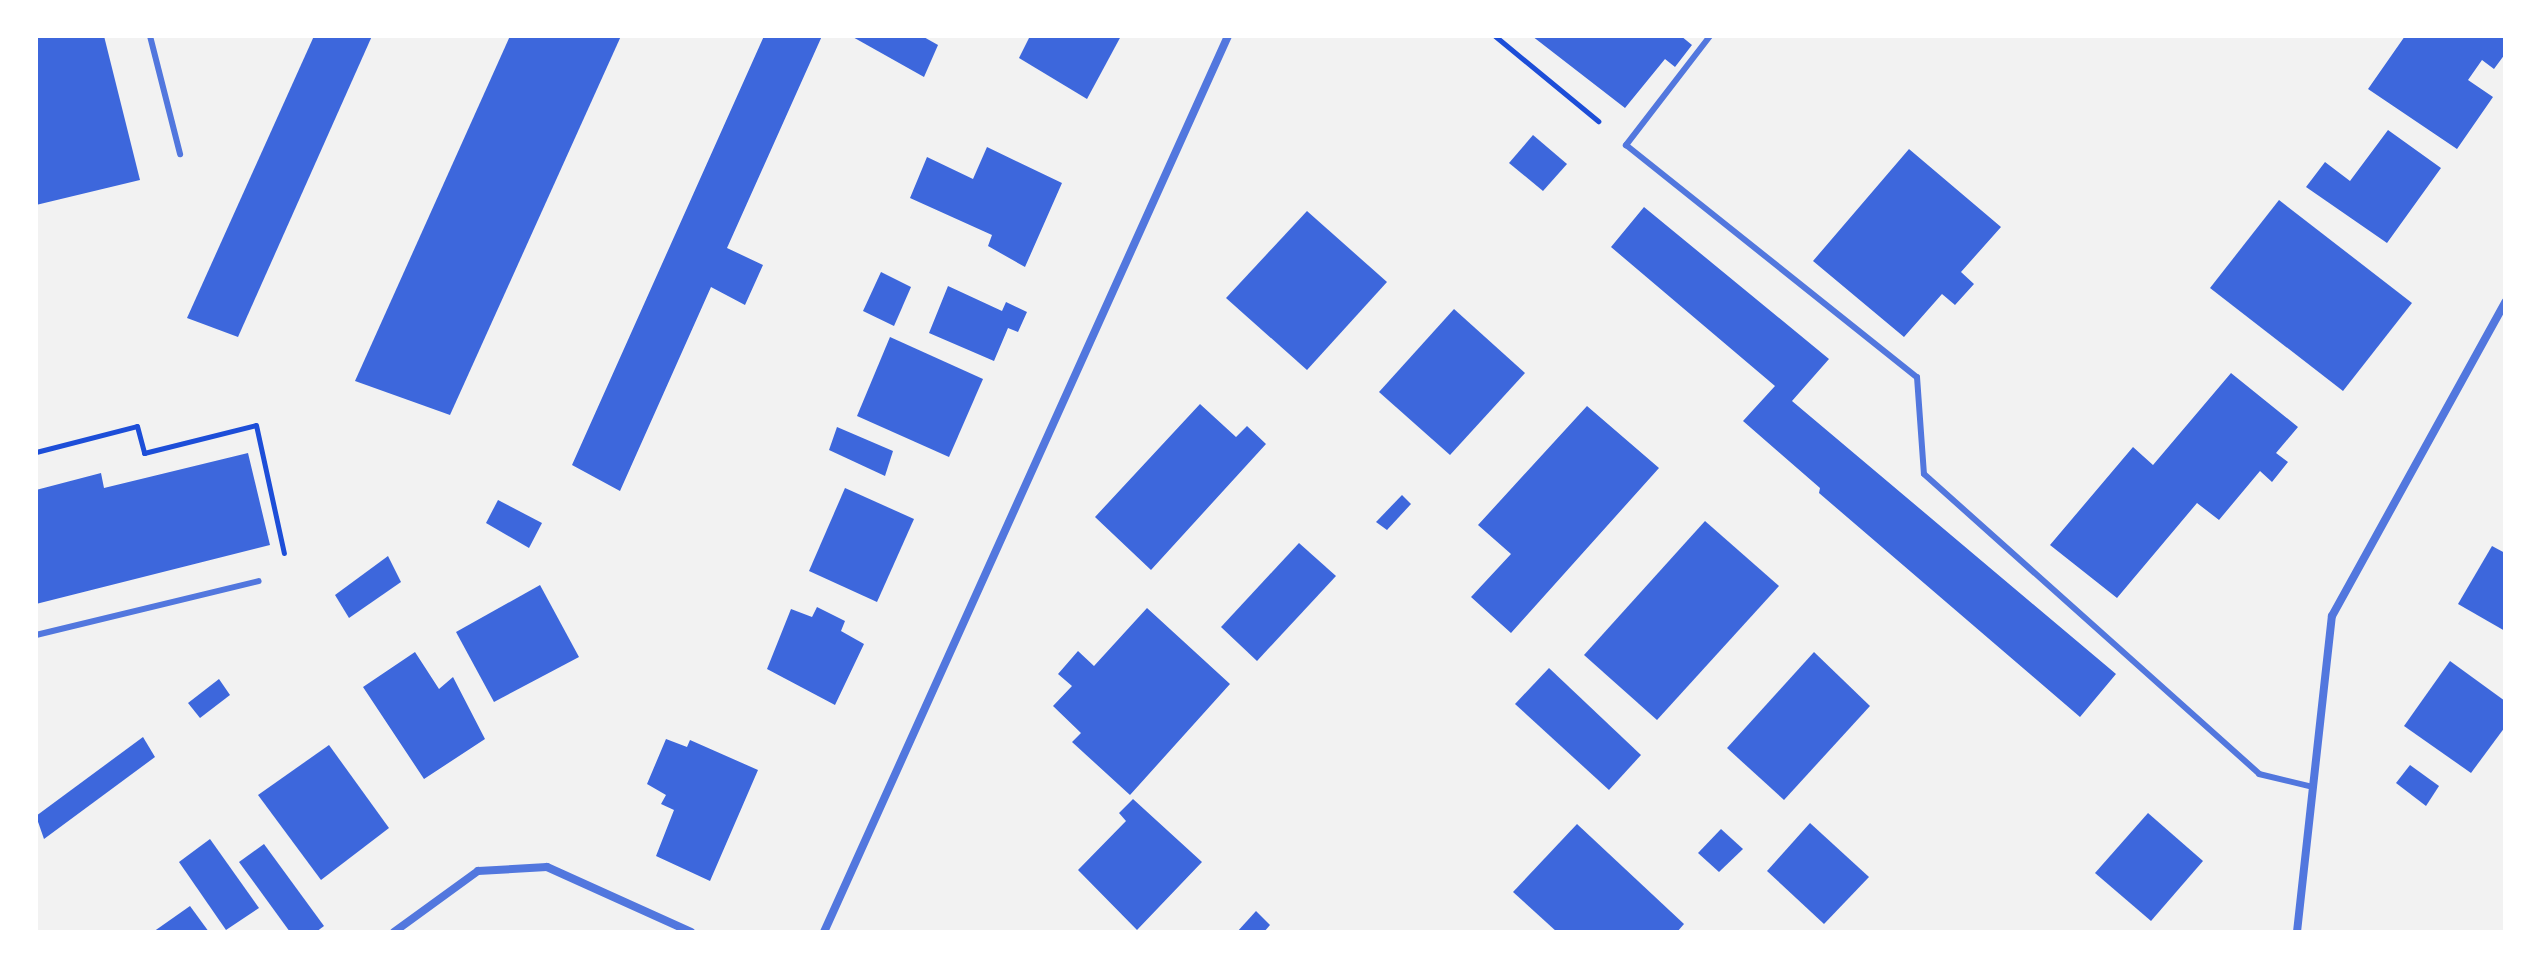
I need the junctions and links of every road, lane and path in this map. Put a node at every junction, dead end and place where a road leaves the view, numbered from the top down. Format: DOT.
graph roads {
  1 [pos="150,36"];
  2 [pos="1228,36"];
  3 [pos="1495,36"];
  4 [pos="1710,36"];
  5 [pos="1626,145"];
  6 [pos="180,154"];
  7 [pos="2505,302"];
  8 [pos="36,452"];
  9 [pos="259,581"];
  10 [pos="36,635"];
  11 [pos="2313,787"];
  12 [pos="394,932"];
  13 [pos="691,932"];
  14 [pos="824,932"];
  15 [pos="2297,932"];
  1 -- 6 [label="lane"];
  2 -- 14 [label="street"];
  3 -- 5 [label="path"];
  4 -- 5 [label="lane"];
  5 -- 11 [label="lane"];
  7 -- 11 [label="street"];
  8 -- 9 [label="path"];
  9 -- 10 [label="lane"];
  11 -- 15 [label="street"];
  12 -- 13 [label="street"];
}
